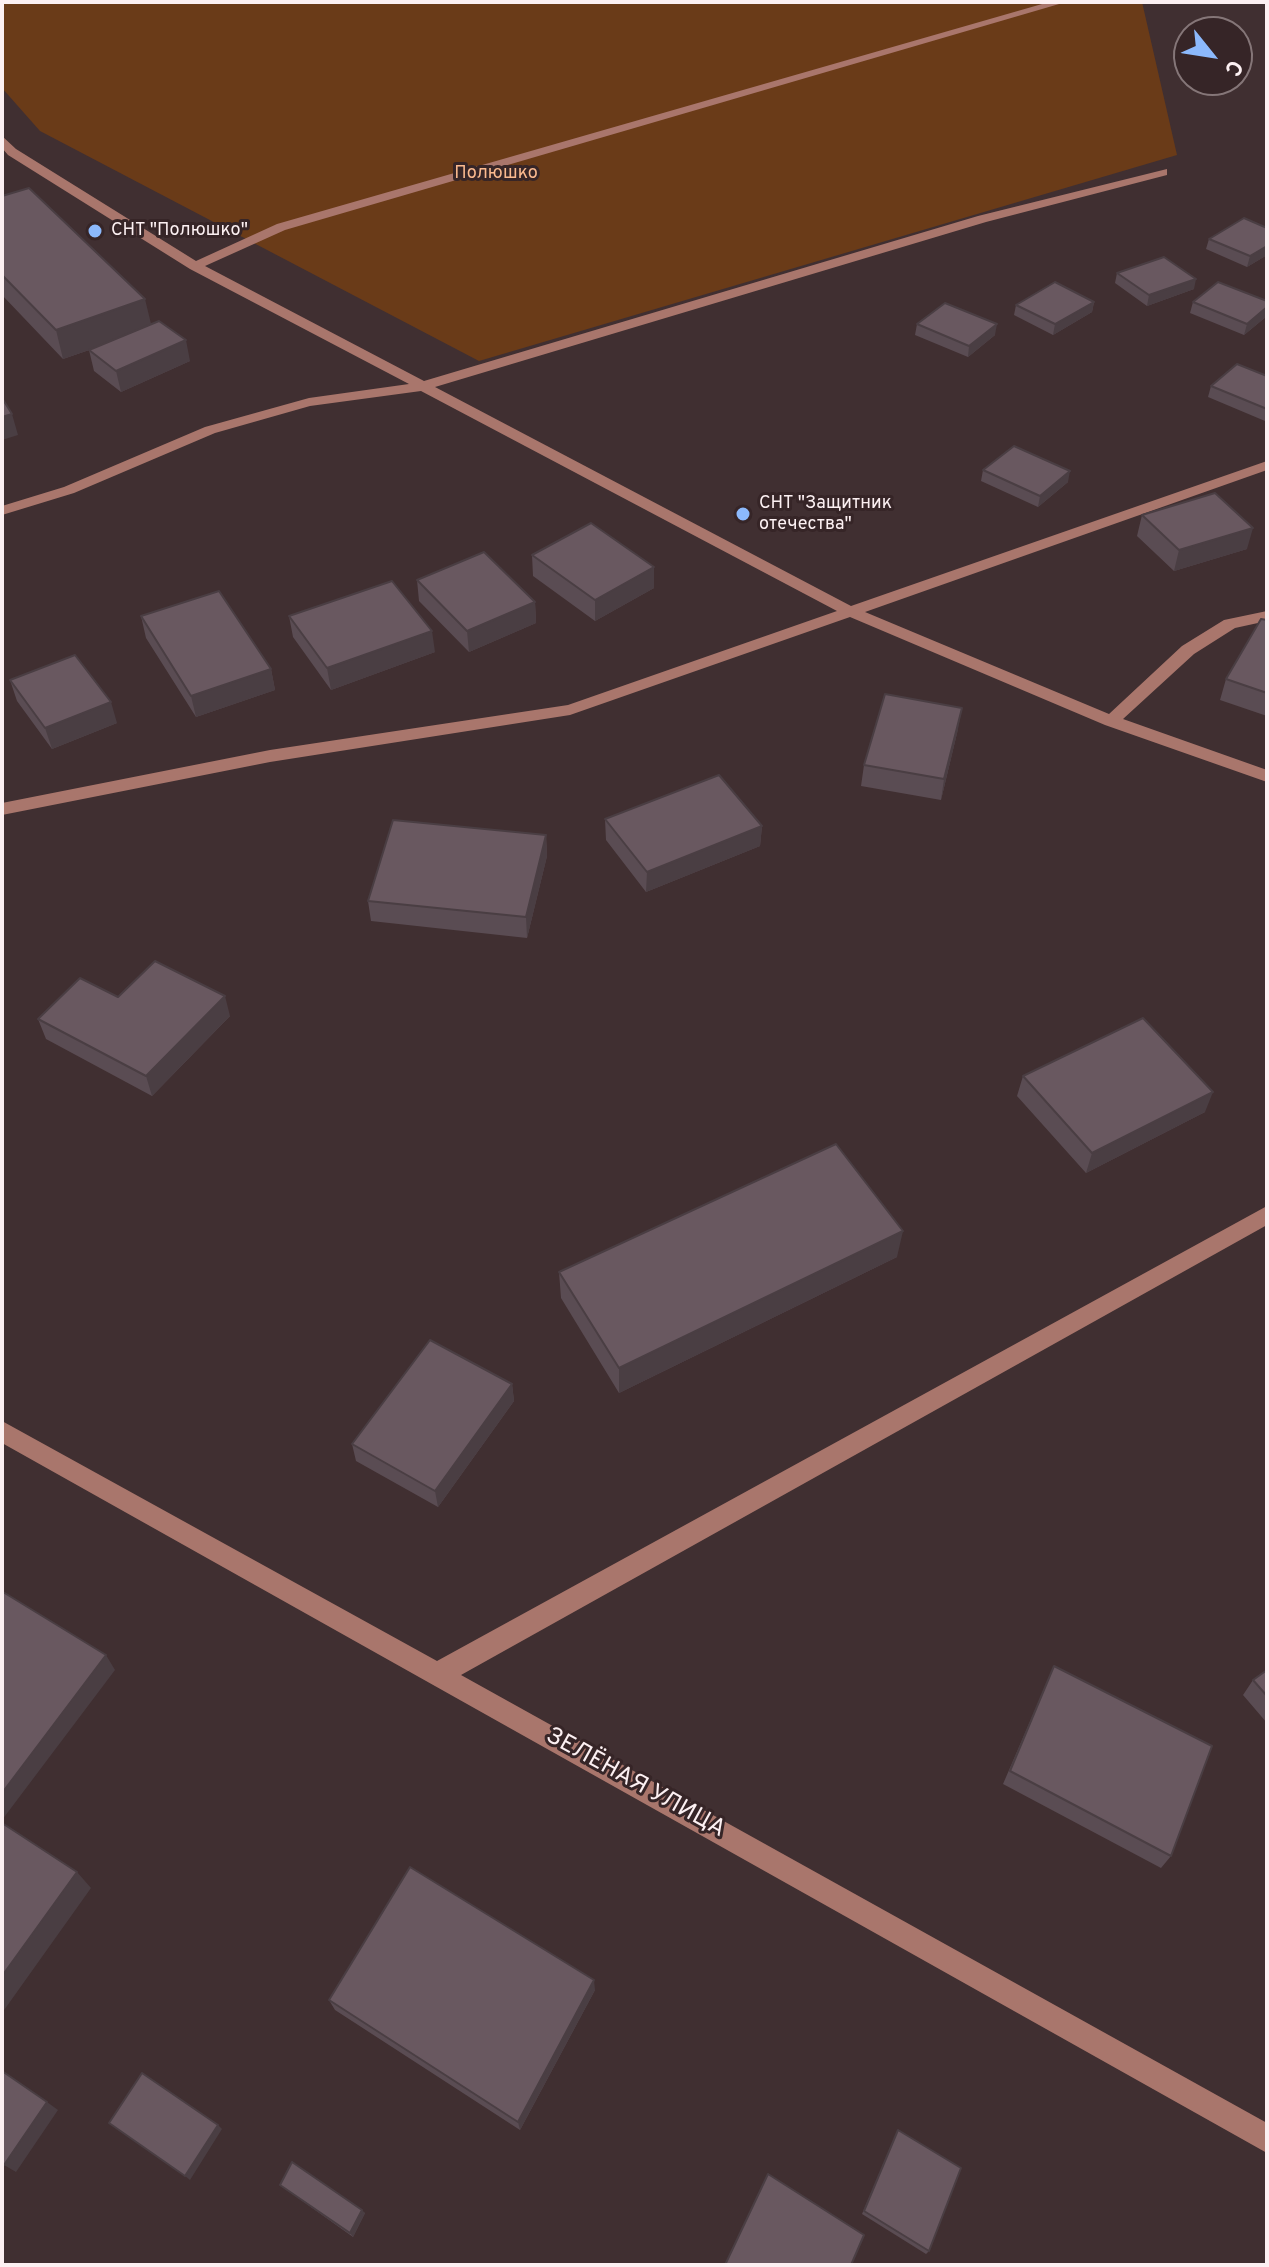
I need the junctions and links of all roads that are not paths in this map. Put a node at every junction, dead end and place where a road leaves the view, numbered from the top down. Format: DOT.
graph roads {
  1 [pos="1061,2"];
  2 [pos="2,140"];
  3 [pos="1163,172"];
  4 [pos="195,266"];
  5 [pos="419,387"];
  6 [pos="1267,465"];
  7 [pos="2,511"];
  8 [pos="851,612"];
  9 [pos="1267,616"];
  10 [pos="1111,721"];
  11 [pos="1267,776"];
  12 [pos="2,809"];
  13 [pos="1267,1215"];
  14 [pos="2,1431"];
  15 [pos="438,1674"];
  16 [pos="1267,2139"];
  1 -- 4 [label="street"];
  2 -- 4 [label="street"];
  3 -- 5 [label="street"];
  4 -- 5 [label="street"];
  5 -- 7 [label="street"];
  5 -- 8 [label="street"];
  6 -- 8 [label="street"];
  8 -- 10 [label="street"];
  8 -- 12 [label="street"];
  9 -- 10 [label="street"];
  10 -- 11 [label="street"];
  13 -- 15 [label="street"];
  14 -- 15 [label="street, ЗЕЛЁНАЯ УЛИЦА"];
  15 -- 16 [label="street, ЗЕЛЁНАЯ УЛИЦА"];
}
